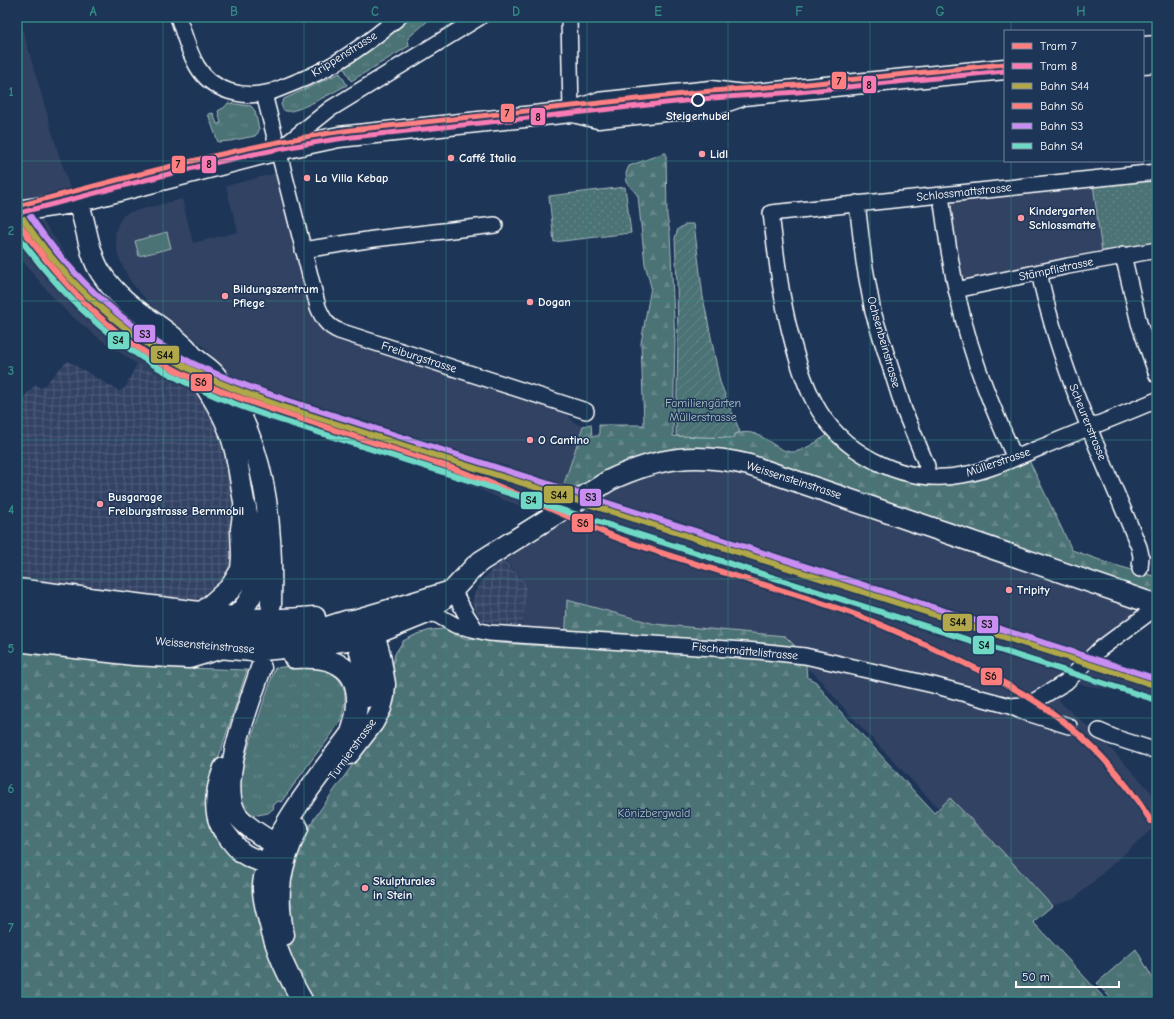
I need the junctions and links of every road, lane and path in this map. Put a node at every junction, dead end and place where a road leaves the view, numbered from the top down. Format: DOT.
graph roads {
  1 [pos="178,17"];
  2 [pos="399,17"];
  3 [pos="480,17"];
  4 [pos="569,17"];
  5 [pos="1157,46"];
  6 [pos="1144,47"];
  7 [pos="1157,62"];
  8 [pos="1144,63"];
  9 [pos="1004,69"];
  10 [pos="264,94"];
  11 [pos="571,112"];
  12 [pos="278,150"];
  13 [pos="1157,172"];
  14 [pos="941,195"];
  15 [pos="78,202"];
  16 [pos="857,203"];
  17 [pos="22,210"];
  18 [pos="771,213"];
  19 [pos="495,225"];
  20 [pos="303,250"];
  21 [pos="1157,250"];
  22 [pos="1123,255"];
  23 [pos="1039,272"];
  24 [pos="956,290"];
  25 [pos="1157,375"];
  26 [pos="1157,400"];
  27 [pos="586,411"];
  28 [pos="1090,427"];
  29 [pos="245,452"];
  30 [pos="1015,458"];
  31 [pos="925,476"];
  32 [pos="245,507"];
  33 [pos="1140,569"];
  34 [pos="17,590"];
  35 [pos="453,590"];
  36 [pos="271,604"];
  37 [pos="1157,606"];
  38 [pos="17,607"];
  39 [pos="428,613"];
  40 [pos="17,622"];
  41 [pos="218,625"];
  42 [pos="359,628"];
  43 [pos="476,630"];
  44 [pos="17,640"];
  45 [pos="252,651"];
  46 [pos="261,668"];
  47 [pos="1010,706"];
  48 [pos="1069,726"];
  49 [pos="1099,731"];
  50 [pos="351,733"];
  51 [pos="239,735"];
  52 [pos="1157,751"];
  53 [pos="320,776"];
  54 [pos="250,827"];
  55 [pos="278,856"];
  56 [pos="303,1002"];
  57 [pos="307,1002"];
  1 -- 10 [label="street, Krippenstrasse"];
  2 -- 10 [label="street, Krippenstrasse"];
  3 -- 12 [label="street"];
  4 -- 11 [label="street"];
  5 -- 6 [label="main road"];
  7 -- 8 [label="main road"];
  9 -- 11 [label="main road"];
  10 -- 12 [label="street, Freiburgstrasse"];
  11 -- 12 [label="main road"];
  12 -- 15 [label="main road"];
  12 -- 20 [label="street, Freiburgstrasse"];
  13 -- 14 [label="street, Schlossmattstrasse"];
  14 -- 16 [label="street, Schlossmattstrasse"];
  14 -- 24 [label="street"];
  15 -- 17 [label="main road"];
  15 -- 29 [label="main road"];
  16 -- 18 [label="street, Schlossmattstrasse"];
  16 -- 31 [label="street, Ochsenbeinstrasse"];
  18 -- 31 [label="street, Müllerstrasse"];
  19 -- 20 [label="street"];
  20 -- 27 [label="street, Freiburgstrasse"];
  21 -- 22 [label="street, Stämpflistrasse"];
  22 -- 23 [label="street, Stämpflistrasse"];
  22 -- 25 [label="street"];
  23 -- 24 [label="street, Stämpflistrasse"];
  23 -- 28 [label="street, Scheurerstrasse"];
  24 -- 30 [label="street"];
  26 -- 28 [label="street, Müllerstrasse"];
  28 -- 30 [label="street, Müllerstrasse"];
  28 -- 33 [label="street, Scheurerstrasse"];
  29 -- 32 [label="main road"];
  29 -- 36 [label="main road"];
  30 -- 31 [label="street, Müllerstrasse"];
  32 -- 41 [label="highway"];
  32 -- 41 [label="main road"];
  34 -- 41 [label="highway"];
  35 -- 37 [label="main road, Weissensteinstrasse"];
  35 -- 39 [label="main road, Weissensteinstrasse"];
  35 -- 42 [label="main road, Weissensteinstrasse"];
  35 -- 43 [label="street"];
  37 -- 47 [label="street, Fischermättelistrasse"];
  38 -- 41 [label="main road, Weissensteinstrasse"];
  39 -- 42 [label="main road, Weissensteinstrasse"];
  39 -- 43 [label="street, Fischermättelistrasse"];
  40 -- 41 [label="main road, Weissensteinstrasse"];
  41 -- 42 [label="main road, Weissensteinstrasse"];
  41 -- 44 [label="highway"];
  41 -- 45 [label="main road, Weissensteinstrasse"];
  42 -- 45 [label="main road, Weissensteinstrasse"];
  42 -- 50 [label="main road, Turnierstrasse"];
  42 -- 55 [label="main road, Turnierstrasse"];
  43 -- 47 [label="street, Fischermättelistrasse"];
  45 -- 50 [label="main road, Turnierstrasse"];
  46 -- 51 [label="main road"];
  47 -- 48 [label="street, Fischermättelistrasse"];
  49 -- 52 [label="street"];
  50 -- 53 [label="main road, Turnierstrasse"];
  51 -- 54 [label="main road"];
  51 -- 55 [label="main road"];
  53 -- 54 [label="main road, Turnierstrasse"];
  53 -- 55 [label="main road, Turnierstrasse"];
  54 -- 55 [label="main road"];
  55 -- 56 [label="main road, Turnierstrasse"];
  55 -- 57 [label="main road, Turnierstrasse"];
}
